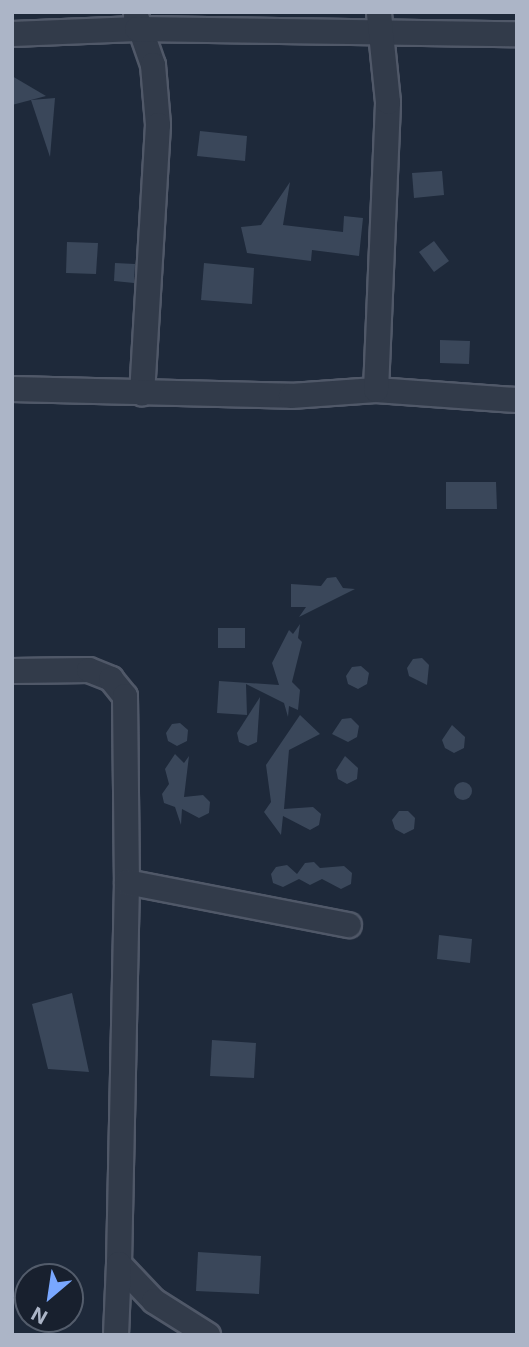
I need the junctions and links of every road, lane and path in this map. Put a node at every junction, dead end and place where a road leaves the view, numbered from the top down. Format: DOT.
graph roads {
  1 [pos="136,20"];
  2 [pos="379,21"];
  3 [pos="12,34"];
  4 [pos="517,34"];
  5 [pos="12,389"];
  6 [pos="376,390"];
  7 [pos="142,394"];
  8 [pos="517,400"];
  9 [pos="12,671"];
  10 [pos="127,882"];
  11 [pos="349,925"];
  12 [pos="120,1264"];
  13 [pos="116,1335"];
  14 [pos="208,1335"];
  1 -- 2 [label="street"];
  1 -- 3 [label="street"];
  1 -- 7 [label="street"];
  2 -- 4 [label="street"];
  2 -- 6 [label="street"];
  5 -- 7 [label="street"];
  6 -- 7 [label="street"];
  6 -- 8 [label="street"];
  9 -- 10 [label="street"];
  10 -- 11 [label="street"];
  10 -- 12 [label="street"];
  12 -- 13 [label="street"];
  12 -- 14 [label="street"];
}
